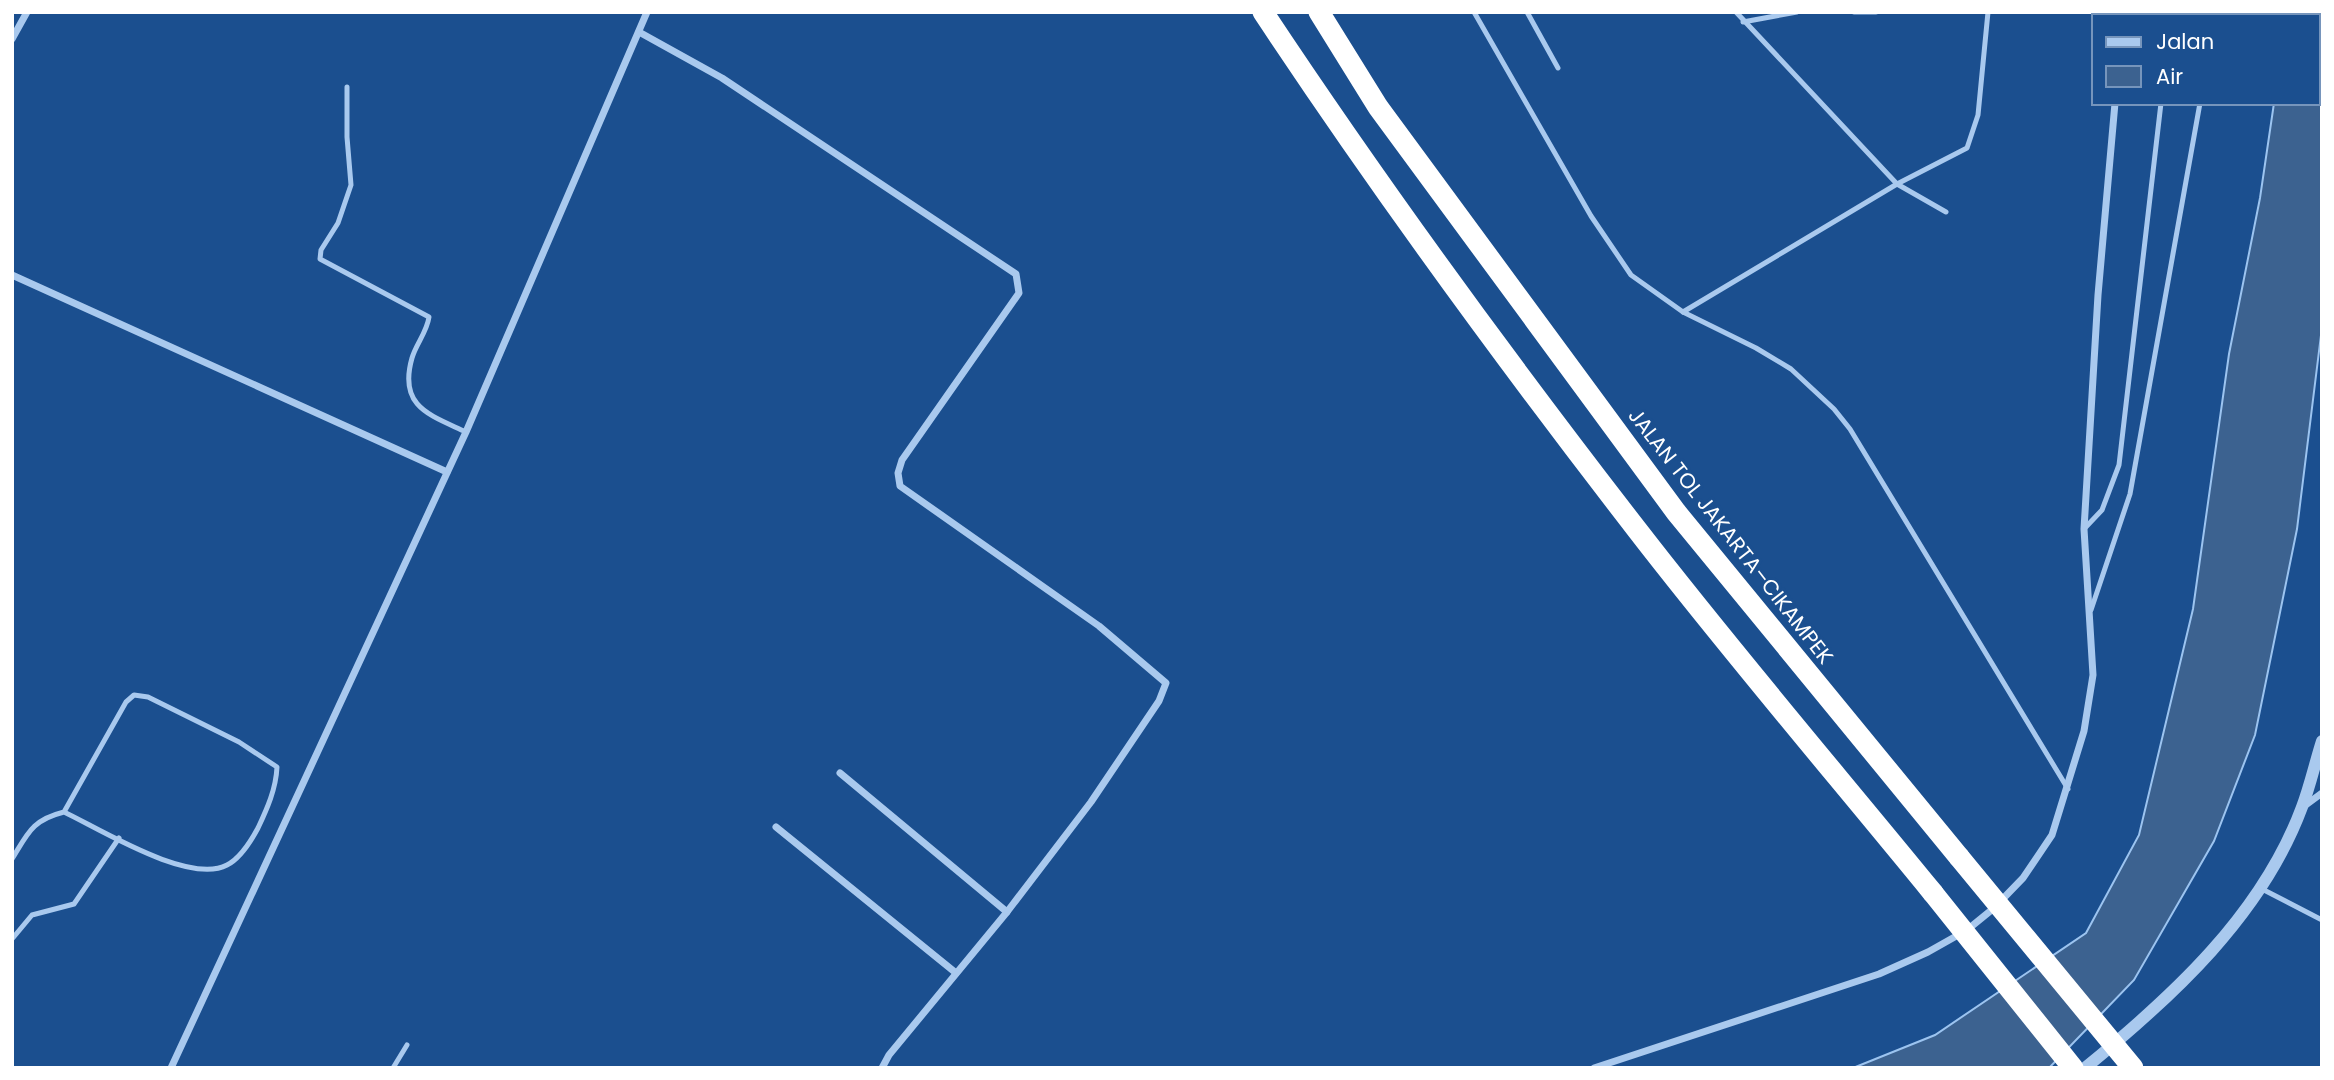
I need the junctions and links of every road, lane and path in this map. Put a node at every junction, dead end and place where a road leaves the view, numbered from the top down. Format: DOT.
graph roads {
  1 [pos="27,12"];
  2 [pos="647,12"];
  3 [pos="1263,12"];
  4 [pos="1319,12"];
  5 [pos="1475,12"];
  6 [pos="1527,12"];
  7 [pos="1736,12"];
  8 [pos="1797,12"];
  9 [pos="1854,12"];
  10 [pos="1876,12"];
  11 [pos="1988,12"];
  12 [pos="1742,22"];
  13 [pos="639,32"];
  14 [pos="12,39"];
  15 [pos="1559,68"];
  16 [pos="347,87"];
  17 [pos="2115,105"];
  18 [pos="2161,105"];
  19 [pos="2200,105"];
  20 [pos="1897,184"];
  21 [pos="1946,212"];
  22 [pos="12,275"];
  23 [pos="1683,312"];
  24 [pos="466,432"];
  25 [pos="447,472"];
  26 [pos="2084,529"];
  27 [pos="2089,616"];
  28 [pos="2322,741"];
  29 [pos="840,773"];
  30 [pos="2068,789"];
  31 [pos="2322,793"];
  32 [pos="2302,808"];
  33 [pos="64,812"];
  34 [pos="776,827"];
  35 [pos="119,838"];
  36 [pos="12,859"];
  37 [pos="2260,887"];
  38 [pos="1007,912"];
  39 [pos="2322,920"];
  40 [pos="12,939"];
  41 [pos="956,973"];
  42 [pos="407,1045"];
  43 [pos="171,1068"];
  44 [pos="393,1068"];
  45 [pos="883,1068"];
  46 [pos="1594,1068"];
  47 [pos="2073,1068"];
  48 [pos="2085,1068"];
  49 [pos="2133,1068"];
  1 -- 14 [label="street"];
  2 -- 13 [label="street"];
  3 -- 47 [label="highway, bridge"];
  4 -- 49 [label="highway, JALAN TOL JAKARTA–CIKAMPEK, bridge"];
  5 -- 23 [label="lane"];
  6 -- 15 [label="lane"];
  7 -- 12 [label="lane"];
  8 -- 12 [label="lane"];
  9 -- 10 [label="lane"];
  11 -- 20 [label="lane"];
  12 -- 20 [label="lane"];
  13 -- 24 [label="street"];
  13 -- 38 [label="street"];
  16 -- 24 [label="lane"];
  17 -- 26 [label="street"];
  18 -- 26 [label="lane"];
  19 -- 27 [label="lane"];
  20 -- 21 [label="lane"];
  20 -- 23 [label="lane"];
  22 -- 25 [label="street"];
  23 -- 30 [label="lane"];
  24 -- 25 [label="street"];
  25 -- 43 [label="street"];
  26 -- 27 [label="street"];
  27 -- 30 [label="street"];
  28 -- 32 [label="street"];
  29 -- 38 [label="street"];
  30 -- 46 [label="street"];
  31 -- 32 [label="street"];
  32 -- 37 [label="street"];
  33 -- 35 [label="lane"];
  33 -- 35 [label="lane"];
  33 -- 36 [label="lane"];
  34 -- 41 [label="street"];
  35 -- 40 [label="lane"];
  37 -- 39 [label="lane"];
  37 -- 48 [label="street"];
  38 -- 41 [label="street"];
  41 -- 45 [label="street"];
  42 -- 44 [label="lane"];
}
